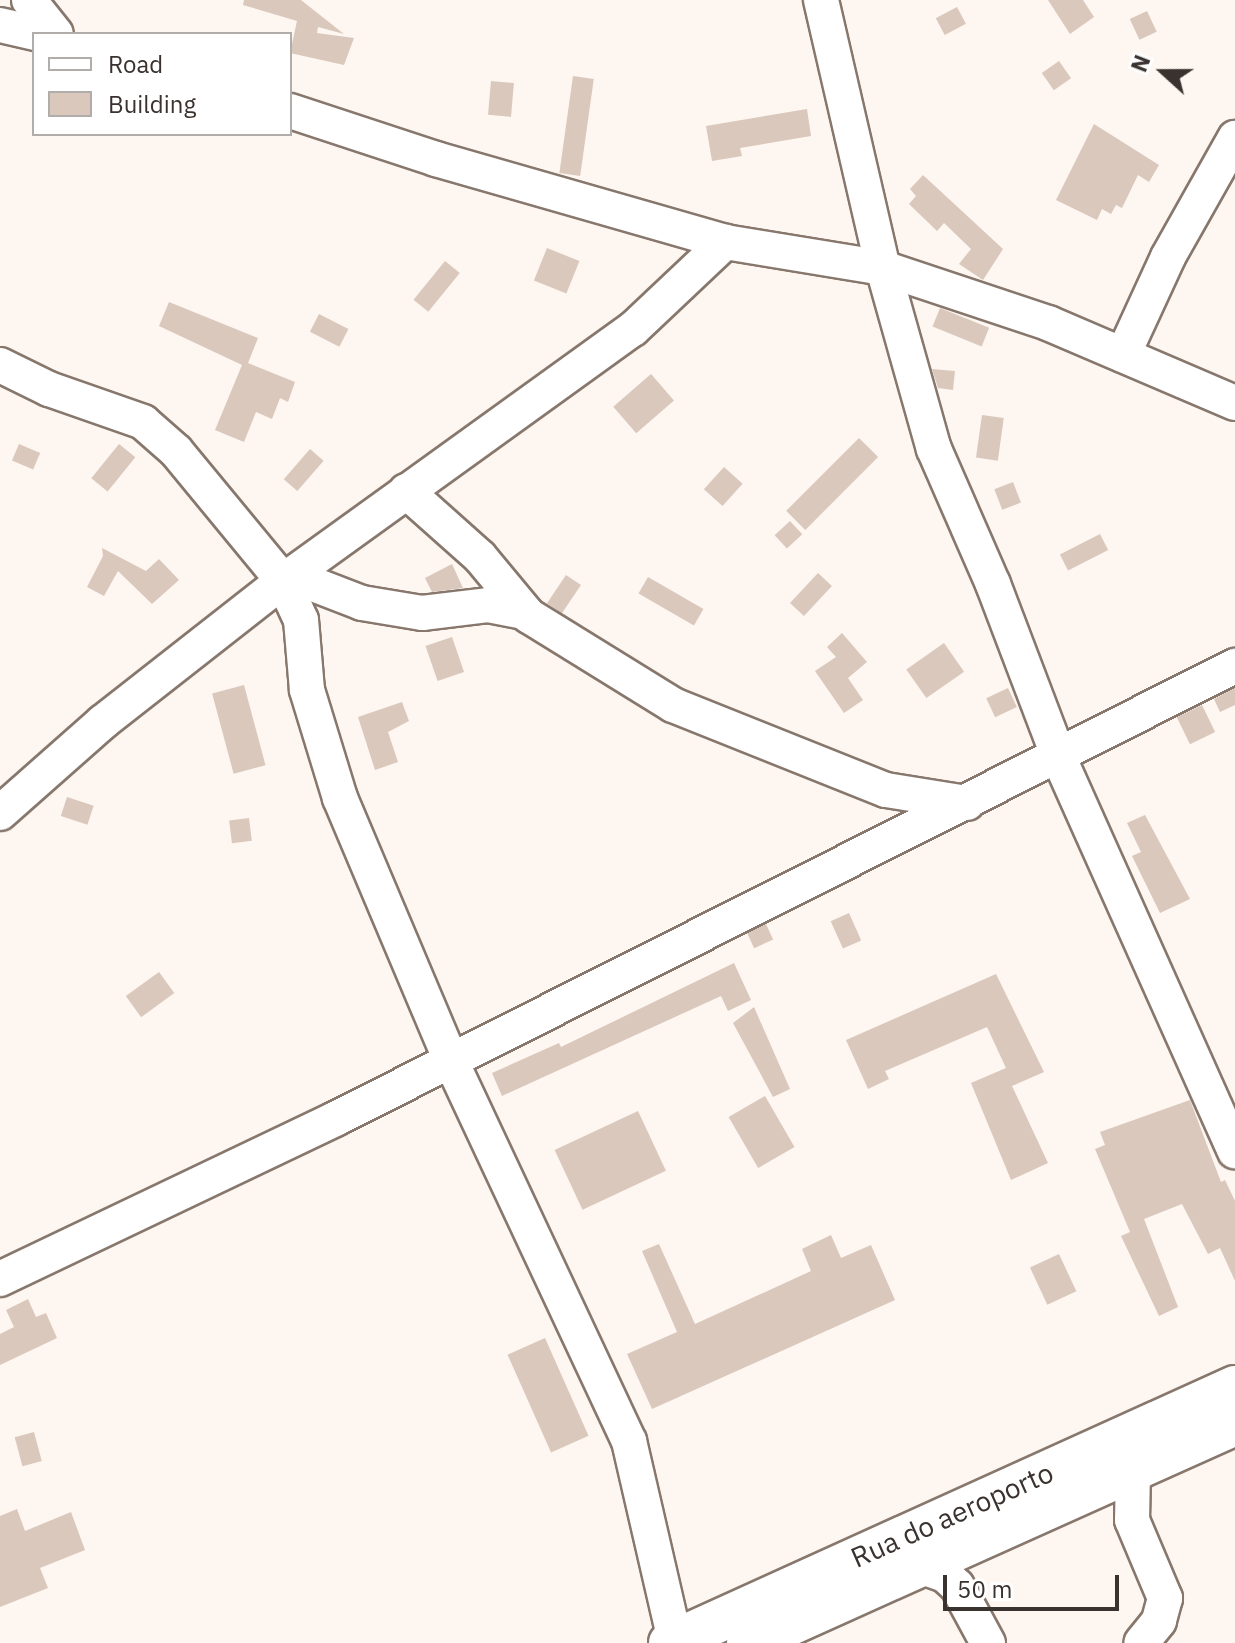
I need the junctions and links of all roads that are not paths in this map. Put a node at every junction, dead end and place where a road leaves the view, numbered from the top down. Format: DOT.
graph roads {
  1 [pos="29,0"];
  2 [pos="821,0"];
  3 [pos="0,25"];
  4 [pos="54,32"];
  5 [pos="32,33"];
  6 [pos="292,112"];
  7 [pos="1235,138"];
  8 [pos="725,242"];
  9 [pos="883,268"];
  10 [pos="1123,355"];
  11 [pos="0,365"];
  12 [pos="1235,403"];
  13 [pos="406,491"];
  14 [pos="288,578"];
  15 [pos="525,612"];
  16 [pos="1235,666"];
  17 [pos="1059,758"];
  18 [pos="967,803"];
  19 [pos="0,813"];
  20 [pos="450,1059"];
  21 [pos="1235,1151"];
  22 [pos="0,1278"];
  23 [pos="1235,1387"];
  24 [pos="1235,1424"];
  25 [pos="1133,1470"];
  26 [pos="919,1566"];
  27 [pos="673,1642"];
  28 [pos="748,1643"];
  29 [pos="988,1643"];
  30 [pos="1141,1643"];
  1 -- 4 [label="street"];
  2 -- 9 [label="street"];
  3 -- 5 [label="street"];
  6 -- 8 [label="street"];
  7 -- 10 [label="street"];
  8 -- 9 [label="street"];
  8 -- 13 [label="street"];
  9 -- 10 [label="street"];
  9 -- 17 [label="street"];
  10 -- 12 [label="street"];
  11 -- 14 [label="street"];
  13 -- 14 [label="street"];
  13 -- 15 [label="street"];
  14 -- 15 [label="street"];
  14 -- 19 [label="street"];
  14 -- 20 [label="street"];
  15 -- 18 [label="street"];
  16 -- 17 [label="street"];
  17 -- 18 [label="street"];
  17 -- 21 [label="street"];
  18 -- 20 [label="street"];
  20 -- 22 [label="street"];
  20 -- 27 [label="street"];
  23 -- 27 [label="main road, Rua do aeroporto"];
  24 -- 25 [label="main road, Rua do aeroporto"];
  25 -- 26 [label="main road, Rua do aeroporto"];
  25 -- 30 [label="street"];
  26 -- 28 [label="main road, Rua do aeroporto"];
  26 -- 29 [label="street"];
}
